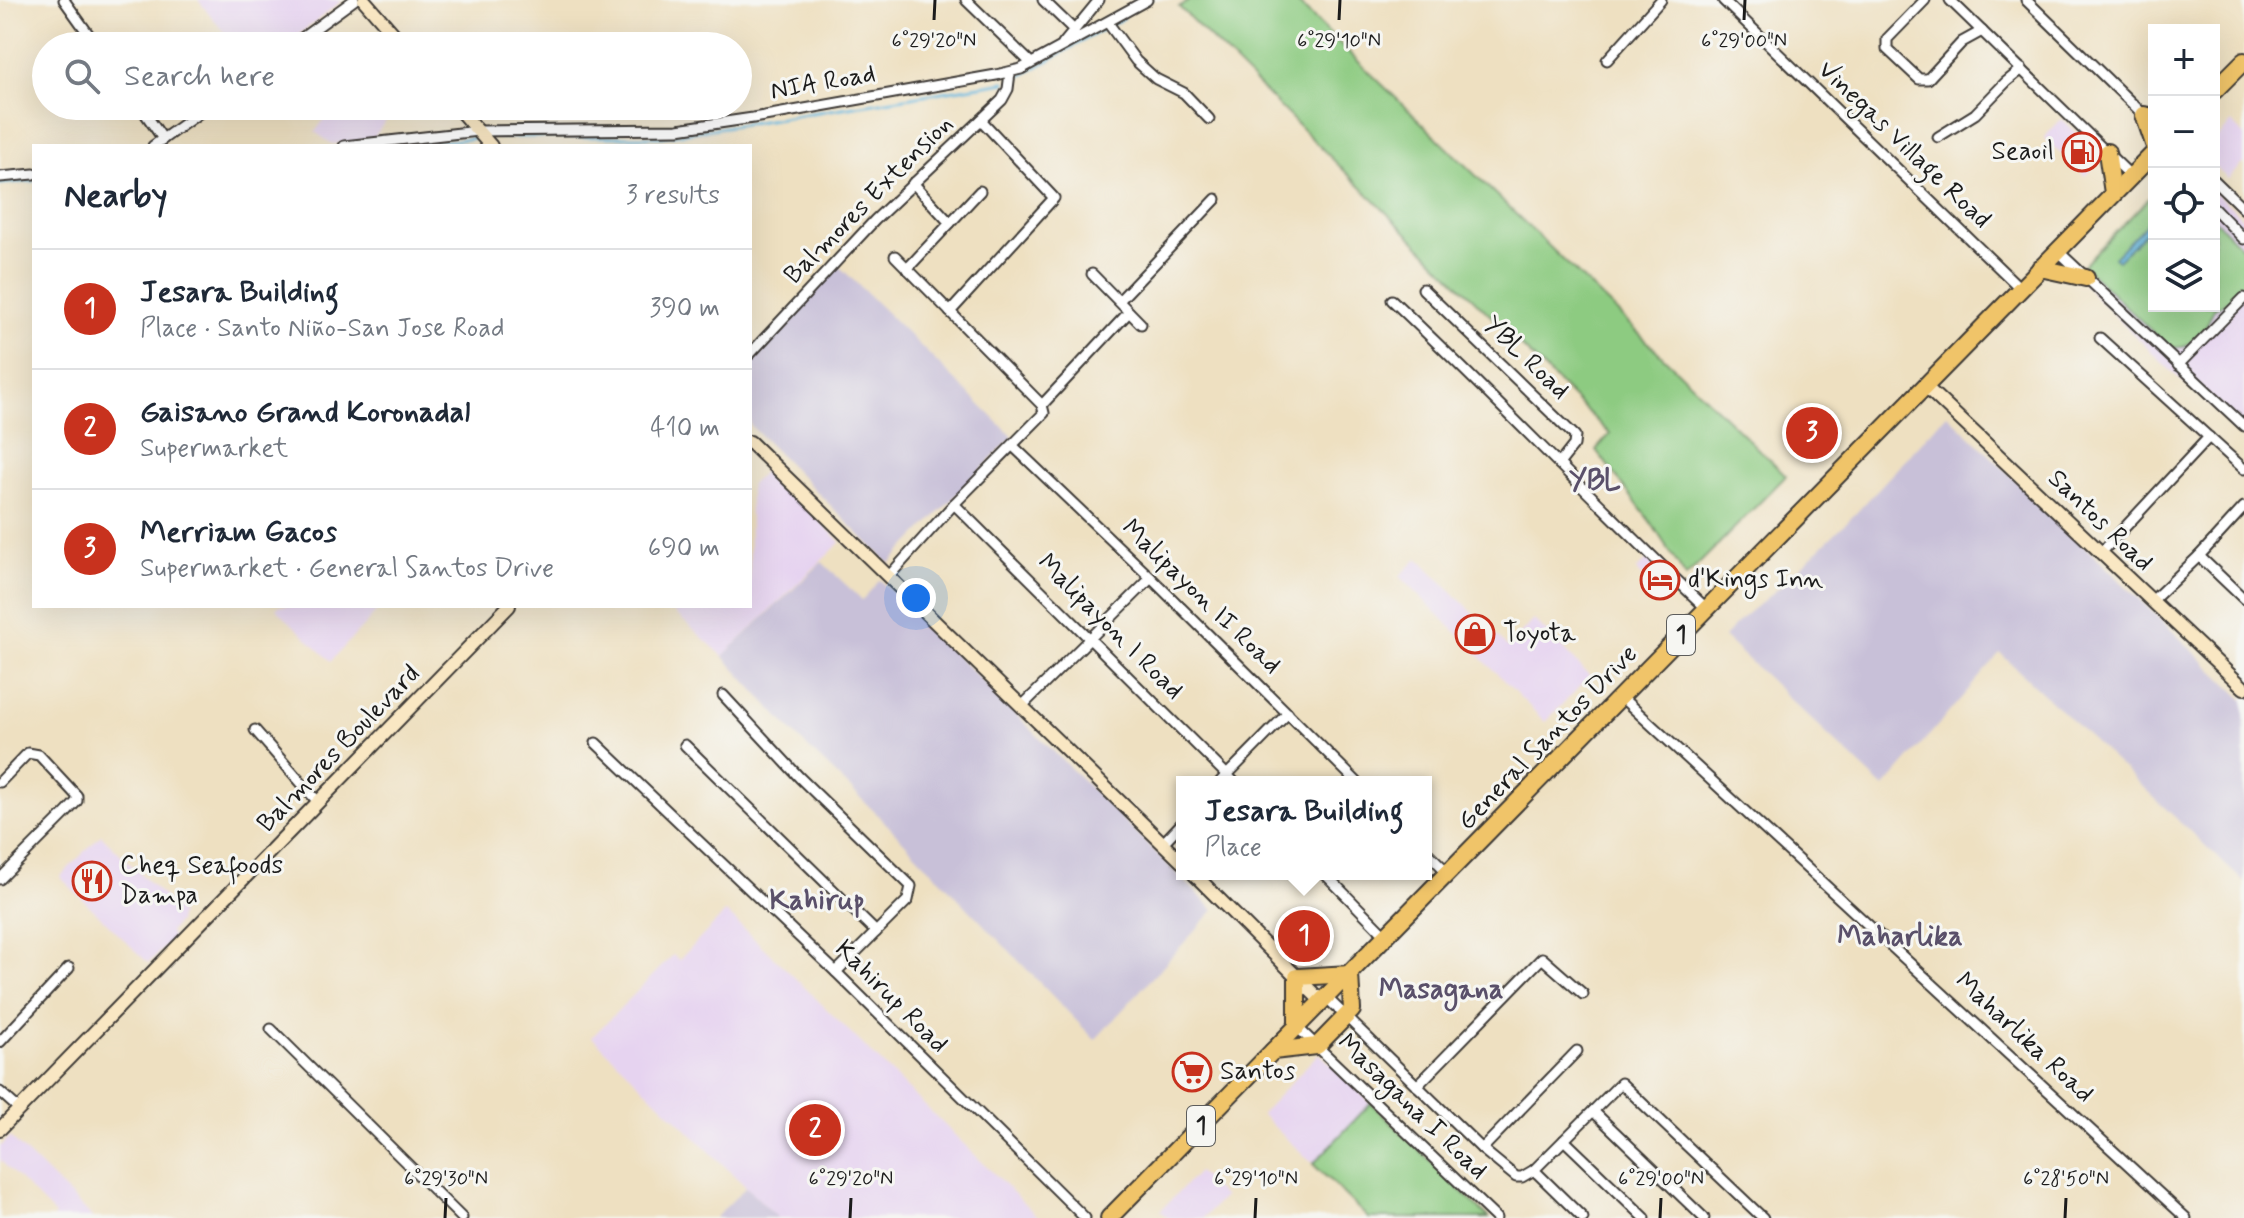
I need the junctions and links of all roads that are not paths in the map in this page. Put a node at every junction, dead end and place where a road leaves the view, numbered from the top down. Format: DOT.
graph roads {
  1 [pos="64,0"];
  2 [pos="354,0"];
  3 [pos="364,0"];
  4 [pos="966,0"];
  5 [pos="1043,0"];
  6 [pos="1099,0"];
  7 [pos="1147,0"];
  8 [pos="1661,0"];
  9 [pos="1723,0"];
  10 [pos="1925,0"];
  11 [pos="1950,0"];
  12 [pos="2026,0"];
  13 [pos="1110,27"];
  14 [pos="1073,29"];
  15 [pos="1982,31"];
  16 [pos="87,32"];
  17 [pos="310,32"];
  18 [pos="392,32"];
  19 [pos="1061,46"];
  20 [pos="1607,60"];
  21 [pos="2244,61"];
  22 [pos="1031,63"];
  23 [pos="2022,69"];
  24 [pos="1010,73"];
  25 [pos="2220,85"];
  26 [pos="2148,116"];
  27 [pos="752,118"];
  28 [pos="1209,119"];
  29 [pos="150,120"];
  30 [pos="189,120"];
  31 [pos="468,120"];
  32 [pos="739,120"];
  33 [pos="981,120"];
  34 [pos="478,131"];
  35 [pos="1938,137"];
  36 [pos="163,139"];
  37 [pos="156,144"];
  38 [pos="362,144"];
  39 [pos="489,144"];
  40 [pos="2107,152"];
  41 [pos="2148,159"];
  42 [pos="32,174"];
  43 [pos="2131,176"];
  44 [pos="0,177"];
  45 [pos="913,183"];
  46 [pos="2220,186"];
  47 [pos="980,191"];
  48 [pos="2113,193"];
  49 [pos="1216,199"];
  50 [pos="2244,209"];
  51 [pos="2220,214"];
  52 [pos="950,223"];
  53 [pos="2244,239"];
  54 [pos="2057,250"];
  55 [pos="895,256"];
  56 [pos="2040,268"];
  57 [pos="907,269"];
  58 [pos="1092,274"];
  59 [pos="2086,278"];
  60 [pos="2020,288"];
  61 [pos="1423,289"];
  62 [pos="2244,298"];
  63 [pos="1392,300"];
  64 [pos="1119,301"];
  65 [pos="950,312"];
  66 [pos="1129,312"];
  67 [pos="1141,324"];
  68 [pos="2100,338"];
  69 [pos="752,352"];
  70 [pos="2178,365"];
  71 [pos="1925,386"];
  72 [pos="1042,405"];
  73 [pos="2244,426"];
  74 [pos="2209,437"];
  75 [pos="752,444"];
  76 [pos="1013,446"];
  77 [pos="1559,464"];
  78 [pos="2244,469"];
  79 [pos="954,504"];
  80 [pos="2244,507"];
  81 [pos="2101,553"];
  82 [pos="2199,556"];
  83 [pos="889,576"];
  84 [pos="1151,578"];
  85 [pos="2244,599"];
  86 [pos="2152,601"];
  87 [pos="507,608"];
  88 [pos="1707,609"];
  89 [pos="1091,638"];
  90 [pos="2244,688"];
  91 [pos="723,695"];
  92 [pos="1620,696"];
  93 [pos="1022,706"];
  94 [pos="1288,713"];
  95 [pos="255,730"];
  96 [pos="596,743"];
  97 [pos="685,745"];
  98 [pos="1223,776"];
  99 [pos="1231,776"];
  100 [pos="1351,776"];
  101 [pos="0,782"];
  102 [pos="318,802"];
  103 [pos="1176,829"];
  104 [pos="1163,843"];
  105 [pos="1176,856"];
  106 [pos="1432,857"];
  107 [pos="1449,874"];
  108 [pos="0,879"];
  109 [pos="1200,880"];
  110 [pos="1331,880"];
  111 [pos="876,932"];
  112 [pos="1387,937"];
  113 [pos="69,968"];
  114 [pos="836,972"];
  115 [pos="1350,974"];
  116 [pos="1297,977"];
  117 [pos="1583,994"];
  118 [pos="1325,1000"];
  119 [pos="1346,1017"];
  120 [pos="1297,1027"];
  121 [pos="271,1029"];
  122 [pos="0,1042"];
  123 [pos="1317,1046"];
  124 [pos="1273,1051"];
  125 [pos="1577,1051"];
  126 [pos="1417,1086"];
  127 [pos="0,1092"];
  128 [pos="19,1109"];
  129 [pos="1593,1111"];
  130 [pos="0,1129"];
  131 [pos="1564,1140"];
  132 [pos="1482,1149"];
  133 [pos="1534,1170"];
  134 [pos="462,1218"];
  135 [pos="1085,1218"];
  136 [pos="1109,1218"];
  137 [pos="1496,1218"];
  138 [pos="1583,1218"];
  139 [pos="1645,1218"];
  140 [pos="1704,1218"];
  141 [pos="1763,1218"];
  142 [pos="2186,1218"];
  1 -- 16 [label="street"];
  2 -- 17 [label="street"];
  3 -- 18 [label="main road"];
  4 -- 22 [label="street"];
  5 -- 14 [label="street"];
  6 -- 14 [label="street"];
  7 -- 13 [label="street, NIA Road"];
  8 -- 20 [label="street"];
  9 -- 60 [label="street, Vinegas Village Road"];
  10 -- 15 [label="street"];
  11 -- 15 [label="street"];
  12 -- 26 [label="street"];
  13 -- 19 [label="street, NIA Road"];
  13 -- 28 [label="street"];
  14 -- 19 [label="street"];
  15 -- 23 [label="street"];
  19 -- 22 [label="street, NIA Road"];
  21 -- 25 [label="highway"];
  22 -- 24 [label="street, NIA Road"];
  23 -- 35 [label="street"];
  23 -- 40 [label="street"];
  24 -- 27 [label="street, NIA Road"];
  24 -- 33 [label="street, Balmores Extension"];
  29 -- 36 [label="street"];
  30 -- 36 [label="street"];
  31 -- 34 [label="main road"];
  32 -- 34 [label="street, NIA Road"];
  33 -- 45 [label="street, Balmores Extension"];
  33 -- 65 [label="street"];
  34 -- 38 [label="street, NIA Road"];
  34 -- 39 [label="main road"];
  36 -- 37 [label="street"];
  40 -- 43 [label="street"];
  40 -- 48 [label="highway"];
  41 -- 43 [label="highway, General Santos Drive / 1"];
  42 -- 44 [label="street"];
  43 -- 48 [label="highway, General Santos Drive / 1"];
  45 -- 52 [label="street"];
  45 -- 69 [label="street, Balmores Extension"];
  46 -- 50 [label="street"];
  47 -- 52 [label="street"];
  48 -- 54 [label="highway, General Santos Drive / 1"];
  49 -- 64 [label="street"];
  51 -- 53 [label="street"];
  52 -- 57 [label="street"];
  54 -- 56 [label="highway, General Santos Drive / 1"];
  54 -- 59 [label="street"];
  55 -- 57 [label="street"];
  56 -- 59 [label="highway"];
  56 -- 60 [label="highway, General Santos Drive / 1"];
  57 -- 65 [label="street"];
  58 -- 64 [label="street"];
  59 -- 70 [label="street"];
  60 -- 71 [label="highway, General Santos Drive / 1"];
  61 -- 77 [label="street, YBL Road"];
  62 -- 70 [label="street"];
  63 -- 77 [label="street, YBL Road"];
  64 -- 66 [label="street"];
  65 -- 72 [label="street"];
  66 -- 67 [label="street"];
  66 -- 72 [label="street"];
  68 -- 74 [label="street"];
  70 -- 73 [label="street"];
  71 -- 81 [label="main road, Santos Road"];
  71 -- 88 [label="highway, General Santos Drive / 1"];
  72 -- 76 [label="street"];
  74 -- 78 [label="street"];
  74 -- 81 [label="street"];
  75 -- 83 [label="main road"];
  76 -- 79 [label="street"];
  76 -- 84 [label="street, Malipayon II Road"];
  77 -- 88 [label="street, YBL Road"];
  79 -- 83 [label="street"];
  79 -- 89 [label="street, Malipayon I Road"];
  80 -- 82 [label="street"];
  81 -- 86 [label="main road, Santos Road"];
  82 -- 85 [label="street"];
  82 -- 86 [label="street"];
  83 -- 93 [label="main road"];
  84 -- 89 [label="street"];
  84 -- 94 [label="street, Malipayon II Road"];
  86 -- 90 [label="main road, Santos Road"];
  87 -- 102 [label="main road, Balmores Boulevard"];
  88 -- 92 [label="highway, General Santos Drive / 1"];
  89 -- 93 [label="street"];
  89 -- 98 [label="street, Malipayon I Road"];
  91 -- 111 [label="street"];
  92 -- 107 [label="highway, General Santos Drive / 1"];
  92 -- 142 [label="street, Maharlika Road"];
  93 -- 104 [label="main road"];
  94 -- 99 [label="street"];
  94 -- 100 [label="street, Malipayon II Road"];
  95 -- 102 [label="street"];
  96 -- 114 [label="street, Kahirup Road"];
  97 -- 111 [label="street"];
  101 -- 108 [label="street"];
  102 -- 128 [label="main road, Balmores Boulevard"];
  103 -- 104 [label="street"];
  104 -- 105 [label="main road"];
  106 -- 107 [label="street"];
  107 -- 112 [label="highway, General Santos Drive / 1"];
  109 -- 116 [label="main road"];
  110 -- 112 [label="street"];
  111 -- 114 [label="street"];
  112 -- 115 [label="highway, General Santos Drive / 1"];
  113 -- 122 [label="street"];
  114 -- 135 [label="street, Kahirup Road"];
  115 -- 116 [label="highway"];
  115 -- 118 [label="highway, General Santos Drive / 1"];
  115 -- 119 [label="highway"];
  116 -- 118 [label="main road"];
  116 -- 120 [label="highway"];
  117 -- 126 [label="street"];
  118 -- 119 [label="street"];
  118 -- 120 [label="highway, General Santos Drive / 1"];
  119 -- 123 [label="highway"];
  119 -- 126 [label="street"];
  120 -- 123 [label="street, Masagana I Road"];
  120 -- 124 [label="highway, General Santos Drive / 1"];
  121 -- 134 [label="street"];
  123 -- 124 [label="highway"];
  123 -- 137 [label="street, Masagana I Road"];
  124 -- 136 [label="highway, General Santos Drive / 1"];
  125 -- 132 [label="street"];
  126 -- 132 [label="street"];
  127 -- 128 [label="street"];
  128 -- 130 [label="main road, Balmores Boulevard"];
  129 -- 131 [label="street"];
  129 -- 140 [label="street"];
  129 -- 141 [label="street"];
  131 -- 133 [label="street"];
  131 -- 139 [label="street"];
  132 -- 133 [label="street"];
  133 -- 138 [label="street"];
}
